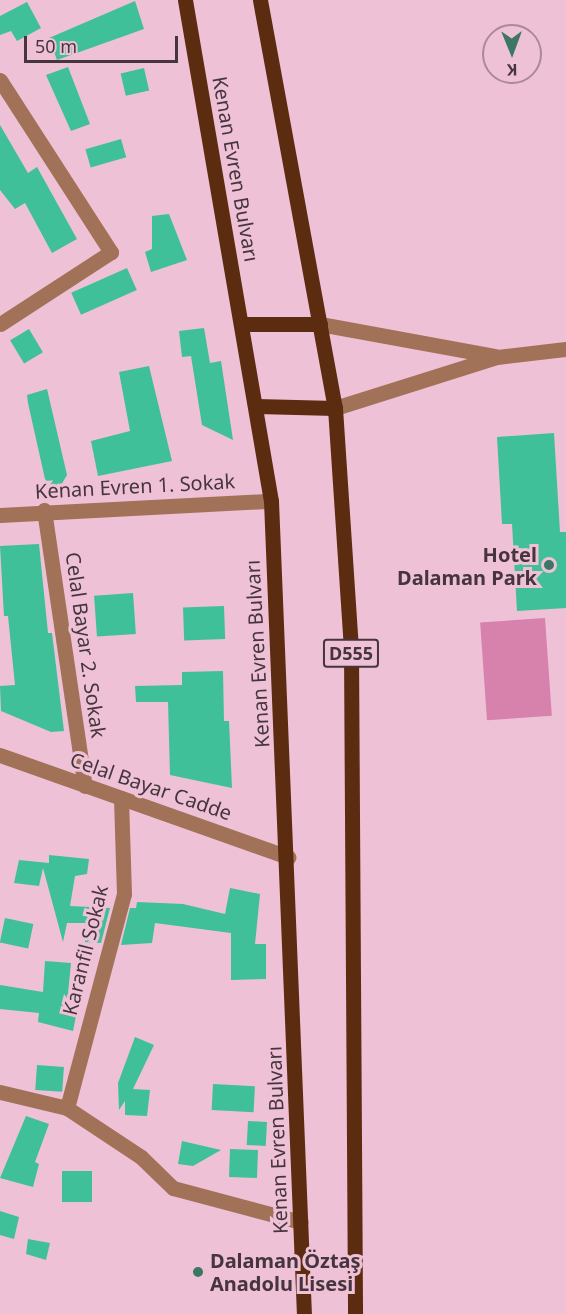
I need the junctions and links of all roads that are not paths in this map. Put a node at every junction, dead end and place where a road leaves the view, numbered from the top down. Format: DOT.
graph roads {
  1 [pos="184,0"];
  2 [pos="260,0"];
  3 [pos="0,80"];
  4 [pos="0,324"];
  5 [pos="242,324"];
  6 [pos="320,324"];
  7 [pos="566,349"];
  8 [pos="497,357"];
  9 [pos="256,406"];
  10 [pos="335,408"];
  11 [pos="271,501"];
  12 [pos="44,510"];
  13 [pos="0,515"];
  14 [pos="0,755"];
  15 [pos="85,786"];
  16 [pos="121,798"];
  17 [pos="288,857"];
  18 [pos="0,1092"];
  19 [pos="67,1108"];
  20 [pos="302,1222"];
  21 [pos="304,1314"];
  22 [pos="355,1314"];
  1 -- 5 [label="main road, Kenan Evren Bulvarı"];
  2 -- 6 [label="main road, D555"];
  3 -- 4 [label="street"];
  5 -- 6 [label="main road"];
  5 -- 9 [label="main road, Kenan Evren Bulvarı"];
  6 -- 8 [label="street"];
  6 -- 10 [label="main road, D555"];
  7 -- 8 [label="street"];
  8 -- 10 [label="street"];
  9 -- 10 [label="main road"];
  9 -- 11 [label="main road, Kenan Evren Bulvarı"];
  10 -- 22 [label="main road, D555"];
  11 -- 12 [label="street, Kenan Evren 1. Sokak"];
  11 -- 17 [label="main road, Kenan Evren Bulvarı"];
  12 -- 13 [label="street, Kenan Evren 1. Sokak"];
  12 -- 15 [label="street, Celal Bayar 2. Sokak"];
  14 -- 15 [label="street, Celal Bayar Cadde"];
  15 -- 16 [label="street, Celal Bayar Cadde"];
  16 -- 17 [label="street, Celal Bayar Cadde"];
  16 -- 19 [label="street, Karanfil Sokak"];
  17 -- 20 [label="main road, Kenan Evren Bulvarı"];
  18 -- 19 [label="street"];
  19 -- 20 [label="street"];
  20 -- 21 [label="main road, Kenan Evren Bulvarı"];
}
